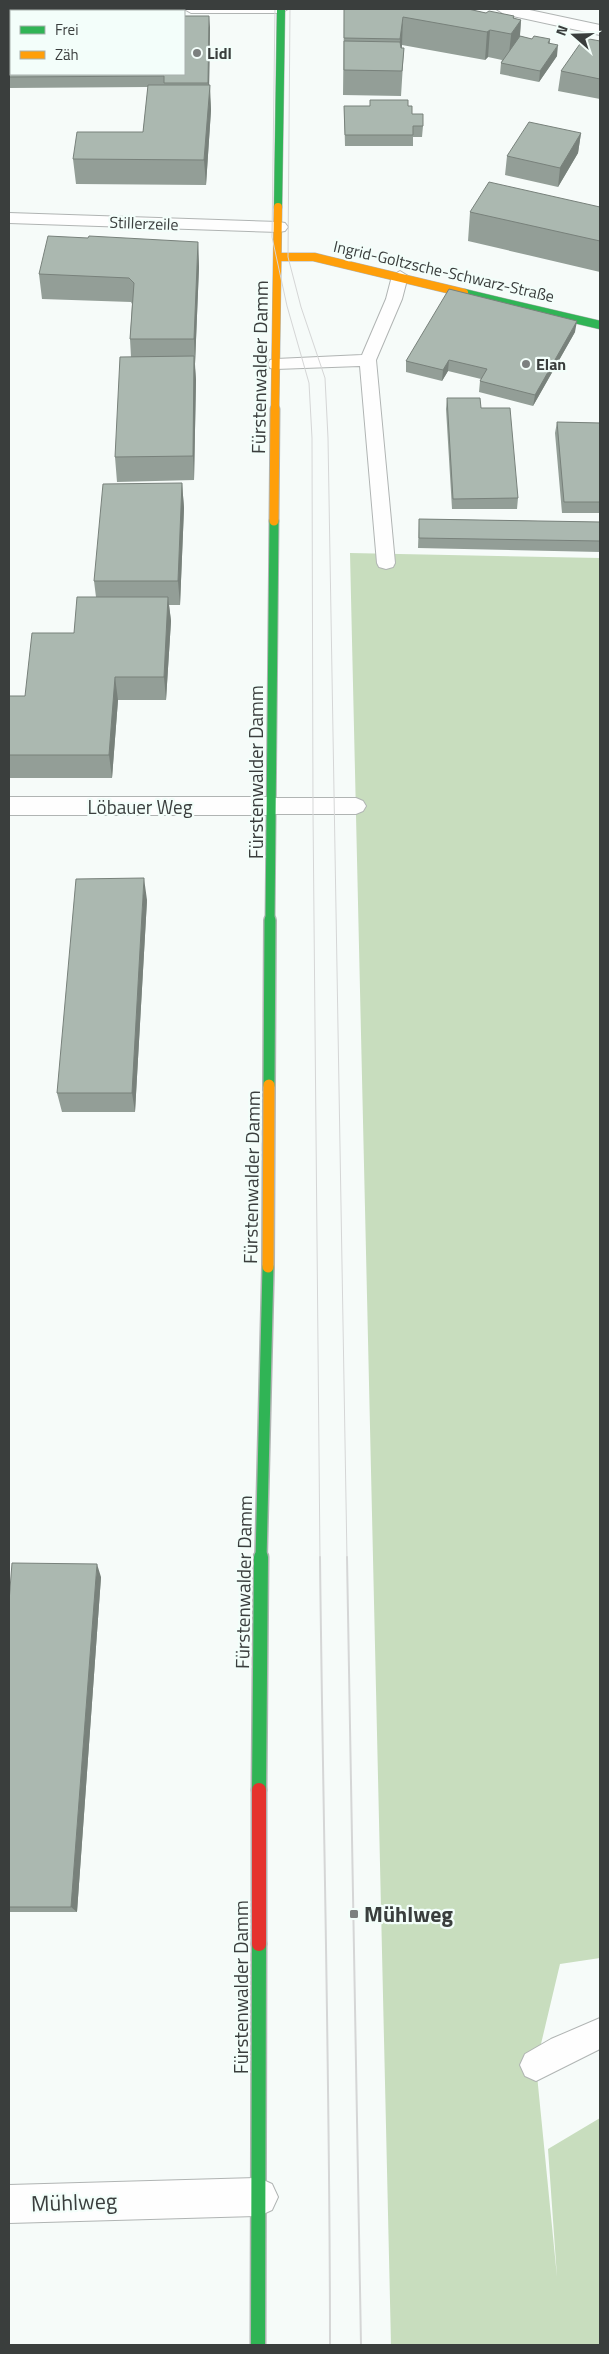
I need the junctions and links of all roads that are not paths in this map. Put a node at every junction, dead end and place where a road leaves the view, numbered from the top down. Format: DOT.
graph roads {
  1 [pos="191,9"];
  2 [pos="281,9"];
  3 [pos="504,9"];
  4 [pos="600,30"];
  5 [pos="9,218"];
  6 [pos="279,227"];
  7 [pos="278,257"];
  8 [pos="400,276"];
  9 [pos="600,325"];
  10 [pos="368,360"];
  11 [pos="276,364"];
  12 [pos="386,563"];
  13 [pos="9,806"];
  14 [pos="272,806"];
  15 [pos="356,806"];
  16 [pos="600,2033"];
  17 [pos="536,2065"];
  18 [pos="259,2197"];
  19 [pos="9,2204"];
  20 [pos="258,2345"];
  1 -- 2 [label="lane"];
  2 -- 6 [label="main road, Fürstenwalder Damm"];
  3 -- 4 [label="street"];
  5 -- 6 [label="street, Stillerzeile"];
  6 -- 7 [label="main road, Fürstenwalder Damm"];
  7 -- 8 [label="main road, Ingrid-Goltzsche-Schwarz-Straße"];
  7 -- 11 [label="main road, Fürstenwalder Damm"];
  8 -- 9 [label="main road, Ingrid-Goltzsche-Schwarz-Straße"];
  8 -- 10 [label="lane"];
  10 -- 11 [label="lane"];
  10 -- 12 [label="lane"];
  11 -- 14 [label="main road, Fürstenwalder Damm"];
  13 -- 14 [label="street, Löbauer Weg"];
  14 -- 15 [label="lane"];
  14 -- 18 [label="main road, Fürstenwalder Damm"];
  16 -- 17 [label="lane"];
  18 -- 19 [label="street, Mühlweg"];
  18 -- 20 [label="main road, Fürstenwalder Damm"];
}
